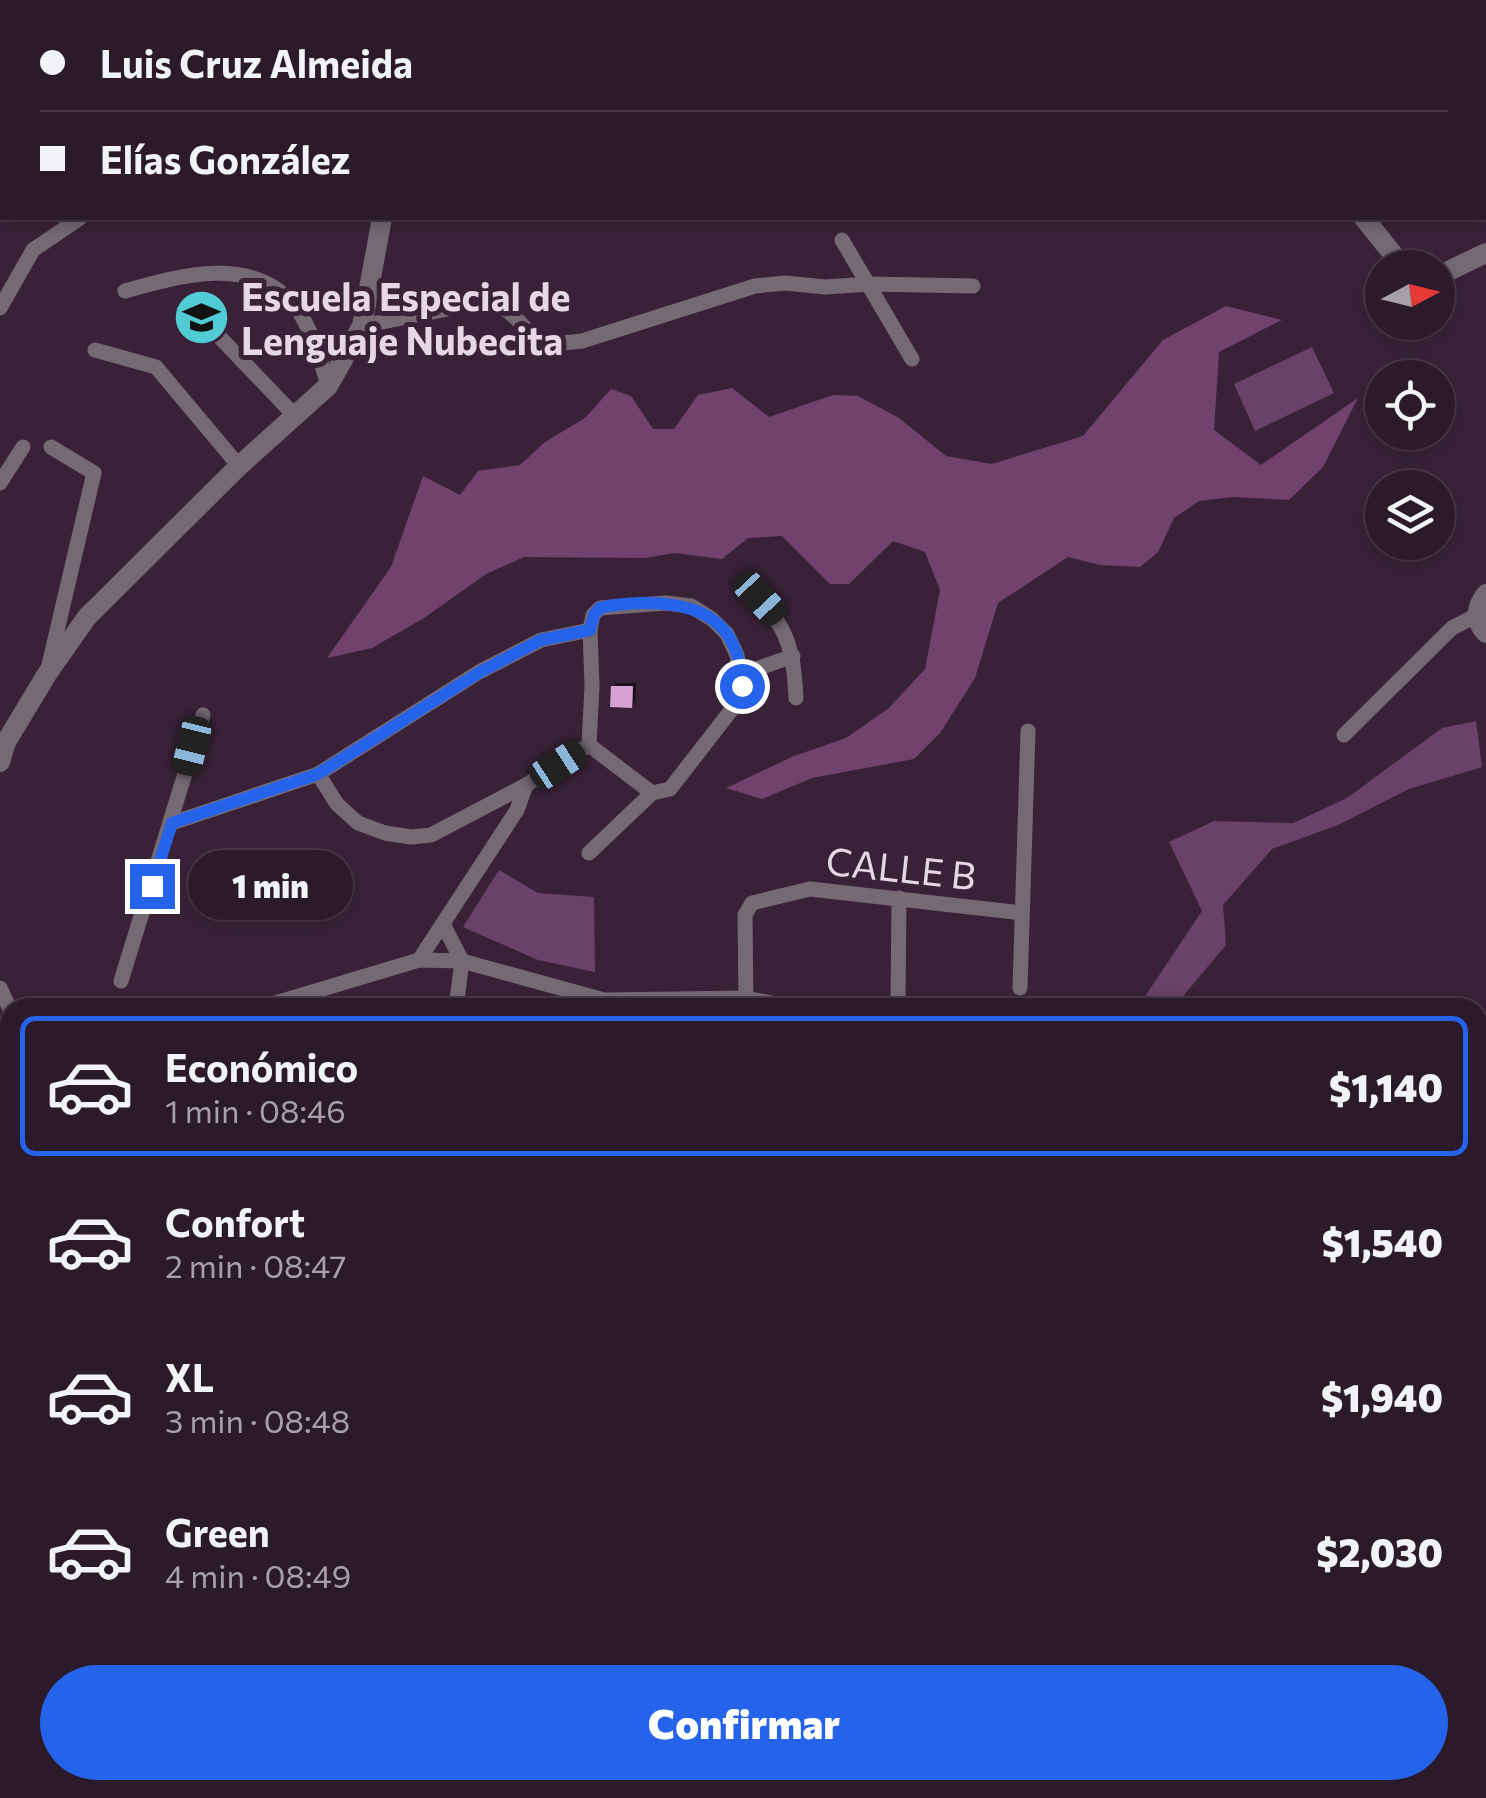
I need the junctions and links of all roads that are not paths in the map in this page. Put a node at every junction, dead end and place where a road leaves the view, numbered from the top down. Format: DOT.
graph roads {
  1 [pos="77,220"];
  2 [pos="382,220"];
  3 [pos="1366,220"];
  4 [pos="842,240"];
  5 [pos="1390,250"];
  6 [pos="1486,253"];
  7 [pos="1455,268"];
  8 [pos="870,284"];
  9 [pos="974,286"];
  10 [pos="125,291"];
  11 [pos="0,308"];
  12 [pos="362,326"];
  13 [pos="212,330"];
  14 [pos="95,350"];
  15 [pos="912,359"];
  16 [pos="328,386"];
  17 [pos="296,417"];
  18 [pos="23,447"];
  19 [pos="51,447"];
  20 [pos="239,466"];
  21 [pos="0,483"];
  22 [pos="745,582"];
  23 [pos="1486,594"];
  24 [pos="1482,624"];
  25 [pos="590,630"];
  26 [pos="794,656"];
  27 [pos="47,674"];
  28 [pos="742,674"];
  29 [pos="796,698"];
  30 [pos="202,715"];
  31 [pos="1028,730"];
  32 [pos="1344,735"];
  33 [pos="589,745"];
  34 [pos="2,749"];
  35 [pos="318,774"];
  36 [pos="526,785"];
  37 [pos="652,794"];
  38 [pos="172,823"];
  39 [pos="589,853"];
  40 [pos="899,898"];
  41 [pos="1022,913"];
  42 [pos="444,926"];
  43 [pos="419,960"];
  44 [pos="462,962"];
  45 [pos="121,981"];
  46 [pos="1020,988"];
  47 [pos="319,989"];
  48 [pos="290,998"];
  49 [pos="319,998"];
  50 [pos="457,998"];
  51 [pos="584,998"];
  52 [pos="746,998"];
  53 [pos="898,998"];
  1 -- 11 [label="street"];
  2 -- 12 [label="street"];
  3 -- 5 [label="street"];
  4 -- 8 [label="street"];
  6 -- 7 [label="street"];
  8 -- 9 [label="street"];
  8 -- 12 [label="street"];
  8 -- 15 [label="street"];
  10 -- 16 [label="street"];
  12 -- 16 [label="street"];
  13 -- 17 [label="street"];
  14 -- 20 [label="street"];
  16 -- 17 [label="street"];
  17 -- 20 [label="street"];
  18 -- 21 [label="street"];
  19 -- 27 [label="street"];
  20 -- 27 [label="street"];
  22 -- 26 [label="street"];
  23 -- 24 [label="street"];
  24 -- 32 [label="street"];
  25 -- 28 [label="street"];
  25 -- 33 [label="street"];
  25 -- 35 [label="street"];
  26 -- 28 [label="street"];
  26 -- 29 [label="street"];
  27 -- 34 [label="street"];
  28 -- 37 [label="street"];
  30 -- 38 [label="street"];
  31 -- 41 [label="street, CALLE B"];
  33 -- 36 [label="street"];
  33 -- 37 [label="street"];
  35 -- 36 [label="street"];
  35 -- 38 [label="street"];
  36 -- 42 [label="street"];
  37 -- 39 [label="street"];
  38 -- 45 [label="street"];
  40 -- 41 [label="street, CALLE B"];
  40 -- 52 [label="street, CALLE B"];
  40 -- 53 [label="street"];
  41 -- 46 [label="street, CALLE B"];
  42 -- 43 [label="street"];
  42 -- 44 [label="street"];
  43 -- 44 [label="street"];
  43 -- 47 [label="street"];
  44 -- 50 [label="street"];
  44 -- 51 [label="street"];
  47 -- 48 [label="street"];
  47 -- 49 [label="street"];
}
